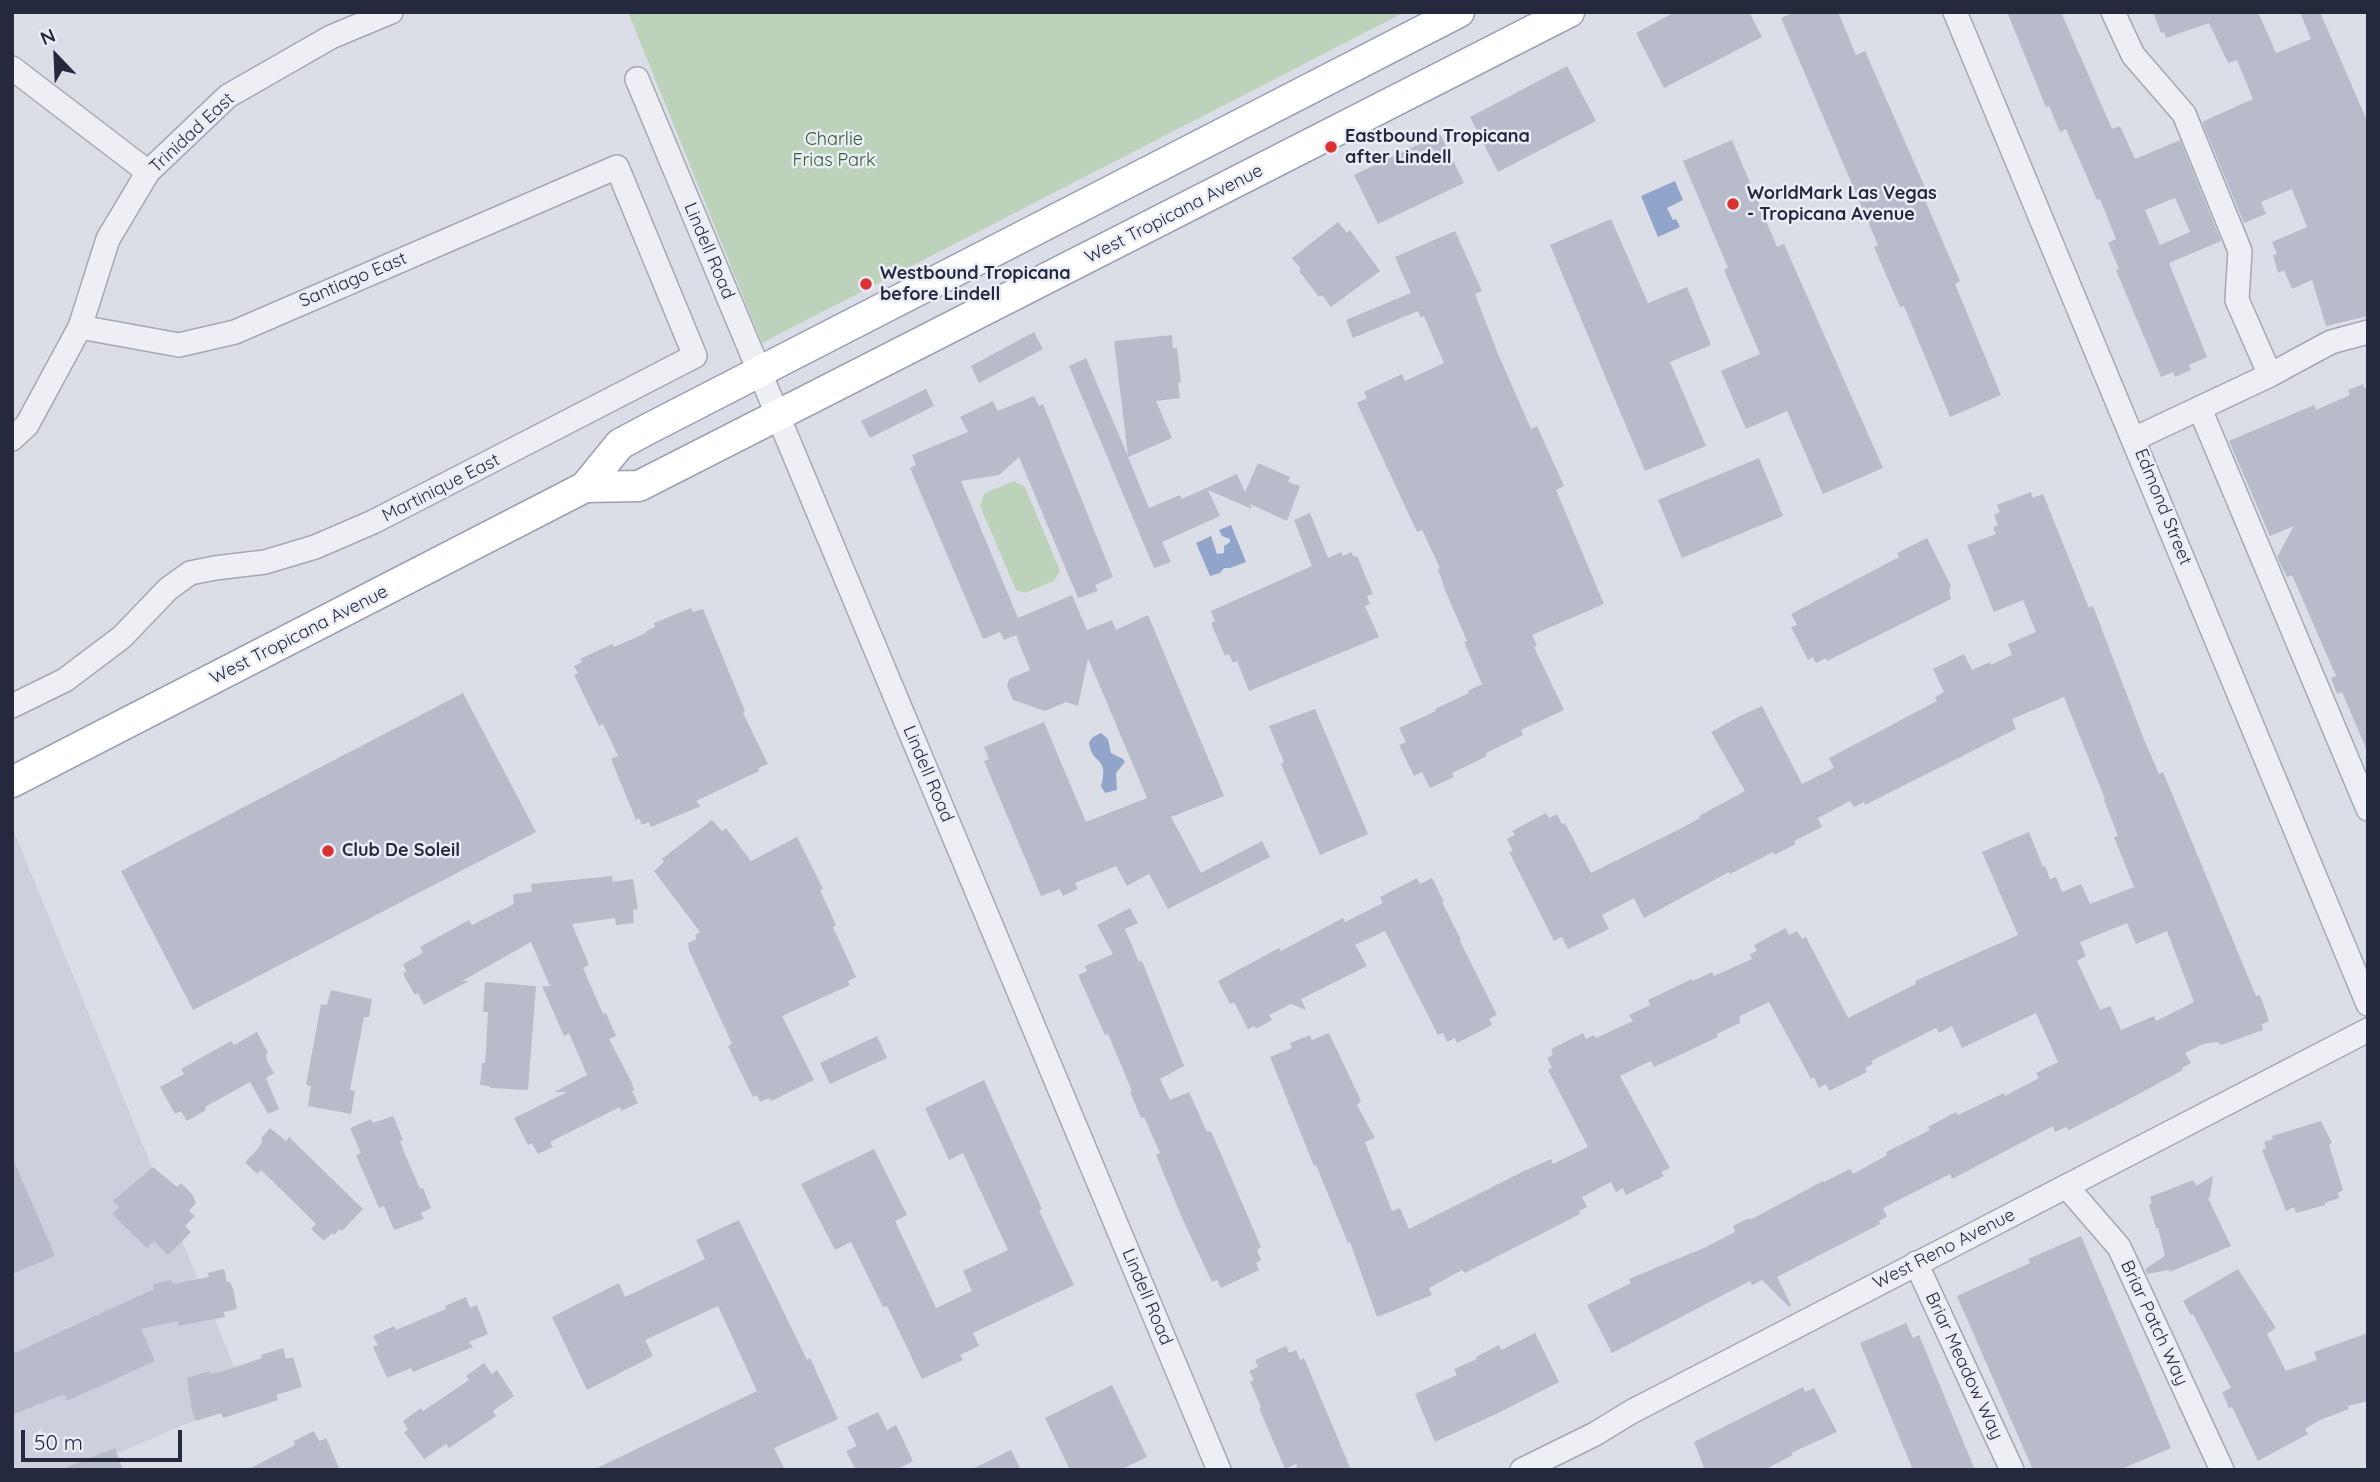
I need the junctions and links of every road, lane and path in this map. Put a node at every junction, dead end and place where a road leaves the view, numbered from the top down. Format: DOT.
graph roads {
  1 [pos="391,12"];
  2 [pos="1459,12"];
  3 [pos="1569,12"];
  4 [pos="1955,12"];
  5 [pos="2113,12"];
  6 [pos="12,68"];
  7 [pos="637,79"];
  8 [pos="1180,156"];
  9 [pos="617,167"];
  10 [pos="148,172"];
  11 [pos="1145,174"];
  12 [pos="1202,200"];
  13 [pos="1168,218"];
  14 [pos="80,327"];
  15 [pos="2368,332"];
  16 [pos="759,372"];
  17 [pos="2270,375"];
  18 [pos="2200,409"];
  19 [pos="778,416"];
  20 [pos="12,439"];
  21 [pos="2134,439"];
  22 [pos="585,487"];
  23 [pos="12,706"];
  24 [pos="12,782"];
  25 [pos="2368,809"];
  26 [pos="2368,1004"];
  27 [pos="2368,1030"];
  28 [pos="2067,1188"];
  29 [pos="1916,1263"];
  30 [pos="1219,1470"];
  31 [pos="1522,1470"];
  32 [pos="2012,1470"];
  33 [pos="2222,1470"];
  1 -- 10 [label="street, Trinidad East"];
  2 -- 8 [label="main road, West Tropicana Avenue"];
  3 -- 12 [label="main road, West Tropicana Avenue"];
  4 -- 21 [label="street, Edmond Street"];
  5 -- 17 [label="street"];
  6 -- 10 [label="street"];
  7 -- 16 [label="street, Lindell Road"];
  8 -- 11 [label="main road, West Tropicana Avenue"];
  8 -- 12 [label="main road"];
  9 -- 14 [label="street, Santiago East"];
  9 -- 23 [label="street, Martinique East"];
  10 -- 14 [label="street, Trinidad East"];
  11 -- 13 [label="main road"];
  11 -- 16 [label="main road, West Tropicana Avenue"];
  12 -- 13 [label="main road, West Tropicana Avenue"];
  13 -- 19 [label="main road, West Tropicana Avenue"];
  14 -- 20 [label="street, Trinidad East"];
  15 -- 17 [label="street"];
  16 -- 19 [label="street, Lindell Road"];
  16 -- 22 [label="main road, West Tropicana Avenue"];
  17 -- 18 [label="street"];
  18 -- 21 [label="street"];
  18 -- 25 [label="street"];
  19 -- 22 [label="main road, West Tropicana Avenue"];
  19 -- 30 [label="street, Lindell Road"];
  21 -- 26 [label="street, Edmond Street"];
  22 -- 24 [label="main road, West Tropicana Avenue"];
  27 -- 28 [label="street, West Reno Avenue"];
  28 -- 29 [label="street, West Reno Avenue"];
  28 -- 33 [label="street, Briar Patch Way"];
  29 -- 31 [label="street, West Reno Avenue"];
  29 -- 32 [label="street, Briar Meadow Way"];
}
